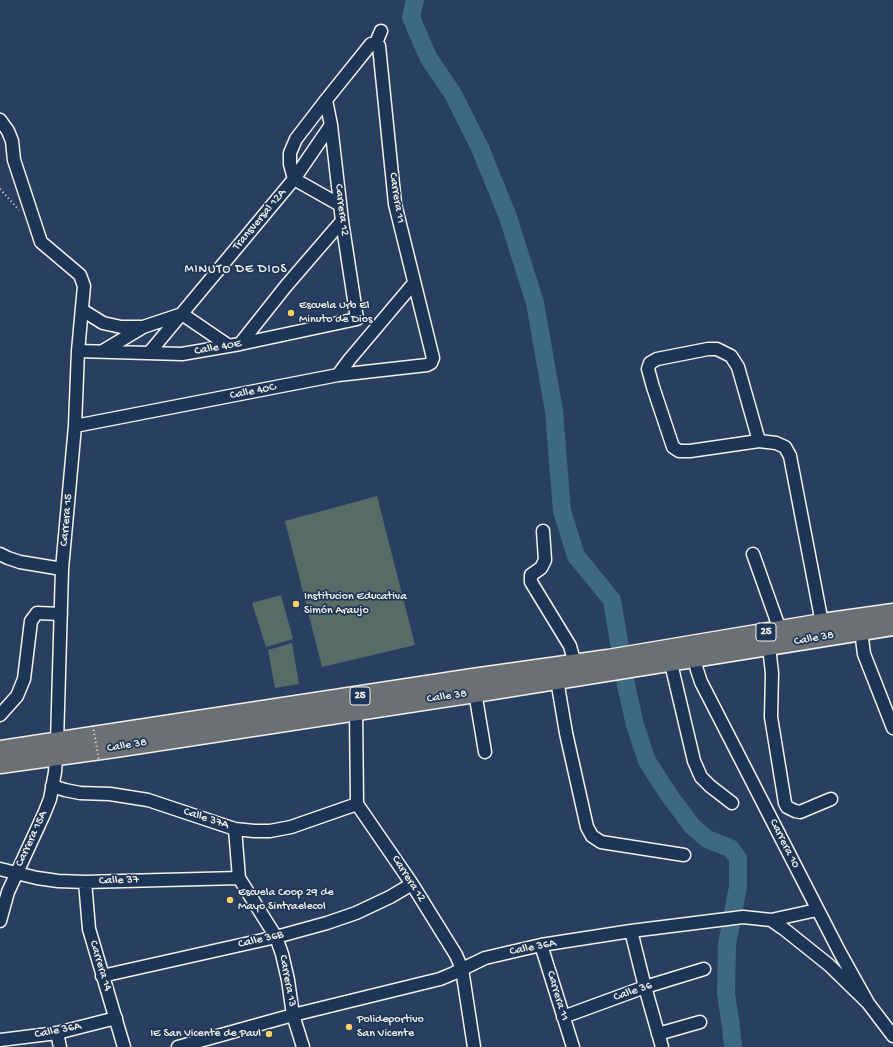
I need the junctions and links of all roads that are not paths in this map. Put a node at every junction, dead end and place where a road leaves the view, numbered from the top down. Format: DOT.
graph roads {
  1 [pos="381,31"];
  2 [pos="376,43"];
  3 [pos="326,100"];
  4 [pos="0,120"];
  5 [pos="330,126"];
  6 [pos="294,178"];
  7 [pos="340,205"];
  8 [pos="342,221"];
  9 [pos="414,283"];
  10 [pos="82,310"];
  11 [pos="182,314"];
  12 [pos="356,319"];
  13 [pos="143,327"];
  14 [pos="235,345"];
  15 [pos="78,351"];
  16 [pos="103,351"];
  17 [pos="149,353"];
  18 [pos="431,363"];
  19 [pos="338,375"];
  20 [pos="75,426"];
  21 [pos="759,441"];
  22 [pos="543,531"];
  23 [pos="0,554"];
  24 [pos="753,554"];
  25 [pos="62,569"];
  26 [pos="893,613"];
  27 [pos="61,614"];
  28 [pos="822,623"];
  29 [pos="893,626"];
  30 [pos="780,630"];
  31 [pos="861,631"];
  32 [pos="769,647"];
  33 [pos="693,652"];
  34 [pos="669,656"];
  35 [pos="575,664"];
  36 [pos="608,666"];
  37 [pos="557,680"];
  38 [pos="474,686"];
  39 [pos="356,710"];
  40 [pos="0,715"];
  41 [pos="893,728"];
  42 [pos="57,749"];
  43 [pos="0,750"];
  44 [pos="484,752"];
  45 [pos="0,764"];
  46 [pos="52,786"];
  47 [pos="831,799"];
  48 [pos="732,803"];
  49 [pos="358,804"];
  50 [pos="235,829"];
  51 [pos="684,855"];
  52 [pos="0,870"];
  53 [pos="16,873"];
  54 [pos="239,878"];
  55 [pos="85,882"];
  56 [pos="412,884"];
  57 [pos="817,910"];
  58 [pos="771,920"];
  59 [pos="0,921"];
  60 [pos="631,931"];
  61 [pos="276,937"];
  62 [pos="541,945"];
  63 [pos="462,969"];
  64 [pos="704,969"];
  65 [pos="102,976"];
  66 [pos="645,987"];
  67 [pos="868,1003"];
  68 [pos="293,1015"];
  69 [pos="564,1017"];
  70 [pos="116,1018"];
  71 [pos="700,1022"];
  72 [pos="57,1033"];
  73 [pos="658,1034"];
  74 [pos="893,1036"];
  75 [pos="0,1040"];
  76 [pos="60,1047"];
  77 [pos="124,1047"];
  78 [pos="178,1047"];
  79 [pos="303,1047"];
  80 [pos="474,1047"];
  81 [pos="573,1047"];
  82 [pos="662,1047"];
  1 -- 2 [label="street"];
  2 -- 3 [label="street, Transversal 12A"];
  2 -- 9 [label="street, Carrera 11"];
  3 -- 5 [label="street, Carrera 12"];
  3 -- 6 [label="street, Transversal 12A"];
  4 -- 10 [label="street, Carrera 15"];
  5 -- 6 [label="street, Transversal 12A"];
  5 -- 7 [label="street, Carrera 12"];
  6 -- 7 [label="street"];
  6 -- 11 [label="street, Transversal 12A"];
  7 -- 8 [label="street, Carrera 12"];
  8 -- 12 [label="street, Carrera 12"];
  8 -- 14 [label="street"];
  9 -- 18 [label="street, Carrera 11"];
  9 -- 19 [label="street"];
  10 -- 13 [label="street"];
  10 -- 15 [label="street, Carrera 15"];
  11 -- 13 [label="street"];
  11 -- 14 [label="street"];
  11 -- 17 [label="street, Transversal 12A"];
  12 -- 14 [label="street, Calle 40E"];
  13 -- 16 [label="street"];
  14 -- 17 [label="street, Calle 40E"];
  15 -- 16 [label="street, Calle 40E"];
  15 -- 20 [label="street, Carrera 15"];
  16 -- 17 [label="street, Calle 40E"];
  18 -- 19 [label="street, Calle 40C"];
  19 -- 20 [label="street, Calle 40C"];
  20 -- 25 [label="street, Carrera 15"];
  21 -- 21 [label="street"];
  21 -- 28 [label="street"];
  22 -- 35 [label="street"];
  23 -- 25 [label="street"];
  24 -- 30 [label="street"];
  25 -- 27 [label="street, Carrera 15"];
  26 -- 28 [label="highway, Calle 38 / 25"];
  27 -- 40 [label="street"];
  27 -- 42 [label="street, Carrera 15"];
  28 -- 30 [label="highway, Calle 38 / 25"];
  29 -- 31 [label="highway, Calle 38 / 25"];
  30 -- 33 [label="highway, Calle 38 / 25"];
  31 -- 32 [label="highway, Calle 38 / 25"];
  31 -- 41 [label="street"];
  32 -- 33 [label="highway, Calle 38 / 25"];
  32 -- 47 [label="street"];
  33 -- 34 [label="highway, Calle 38 / 25"];
  33 -- 57 [label="street, Carrera 10"];
  34 -- 36 [label="highway, Calle 38 / 25"];
  34 -- 48 [label="street"];
  35 -- 36 [label="highway, Calle 38 / 25"];
  35 -- 38 [label="highway, Calle 38 / 25"];
  36 -- 37 [label="highway, Calle 38 / 25"];
  37 -- 38 [label="highway, Calle 38 / 25"];
  37 -- 51 [label="street"];
  38 -- 39 [label="highway, Calle 38 / 25"];
  38 -- 42 [label="highway, Calle 38 / 25"];
  38 -- 44 [label="street"];
  39 -- 42 [label="highway, Calle 38 / 25"];
  39 -- 49 [label="street"];
  42 -- 43 [label="highway, Calle 38 / 25"];
  42 -- 45 [label="highway, Calle 38 / 25"];
  42 -- 46 [label="street, Carrera 15A"];
  46 -- 50 [label="street, Calle 37A"];
  46 -- 53 [label="street, Carrera 15A"];
  49 -- 50 [label="street, Calle 37A"];
  49 -- 56 [label="street, Carrera 12"];
  50 -- 54 [label="street, Carrera 13"];
  52 -- 53 [label="street, Calle 37"];
  53 -- 55 [label="street, Calle 37"];
  53 -- 59 [label="street, Carrera 15A"];
  54 -- 55 [label="street, Calle 37"];
  54 -- 61 [label="street, Carrera 13"];
  55 -- 65 [label="street, Carrera 14"];
  56 -- 61 [label="street, Calle 36B"];
  56 -- 63 [label="street, Carrera 12"];
  57 -- 58 [label="street"];
  57 -- 67 [label="street, Carrera 10"];
  58 -- 60 [label="street, Calle 36A"];
  58 -- 67 [label="street, Calle 36A"];
  60 -- 62 [label="street, Calle 36A"];
  60 -- 66 [label="street"];
  61 -- 65 [label="street, Calle 36B"];
  61 -- 68 [label="street, Carrera 13"];
  62 -- 63 [label="street, Calle 36A"];
  62 -- 69 [label="street, Carrera 11"];
  63 -- 68 [label="street, Calle 36A"];
  63 -- 80 [label="street, Carrera 12"];
  64 -- 66 [label="street, Calle 36"];
  65 -- 70 [label="street, Carrera 14"];
  66 -- 69 [label="street, Calle 36"];
  66 -- 73 [label="street"];
  67 -- 74 [label="street, Carrera 10"];
  68 -- 78 [label="street, Calle 36A"];
  68 -- 79 [label="street, Carrera 13"];
  69 -- 81 [label="street, Carrera 11"];
  70 -- 72 [label="street, Calle 36A"];
  70 -- 77 [label="street, Carrera 14"];
  71 -- 73 [label="street"];
  72 -- 75 [label="street, Calle 36A"];
  72 -- 76 [label="street"];
  73 -- 82 [label="street"];
}
